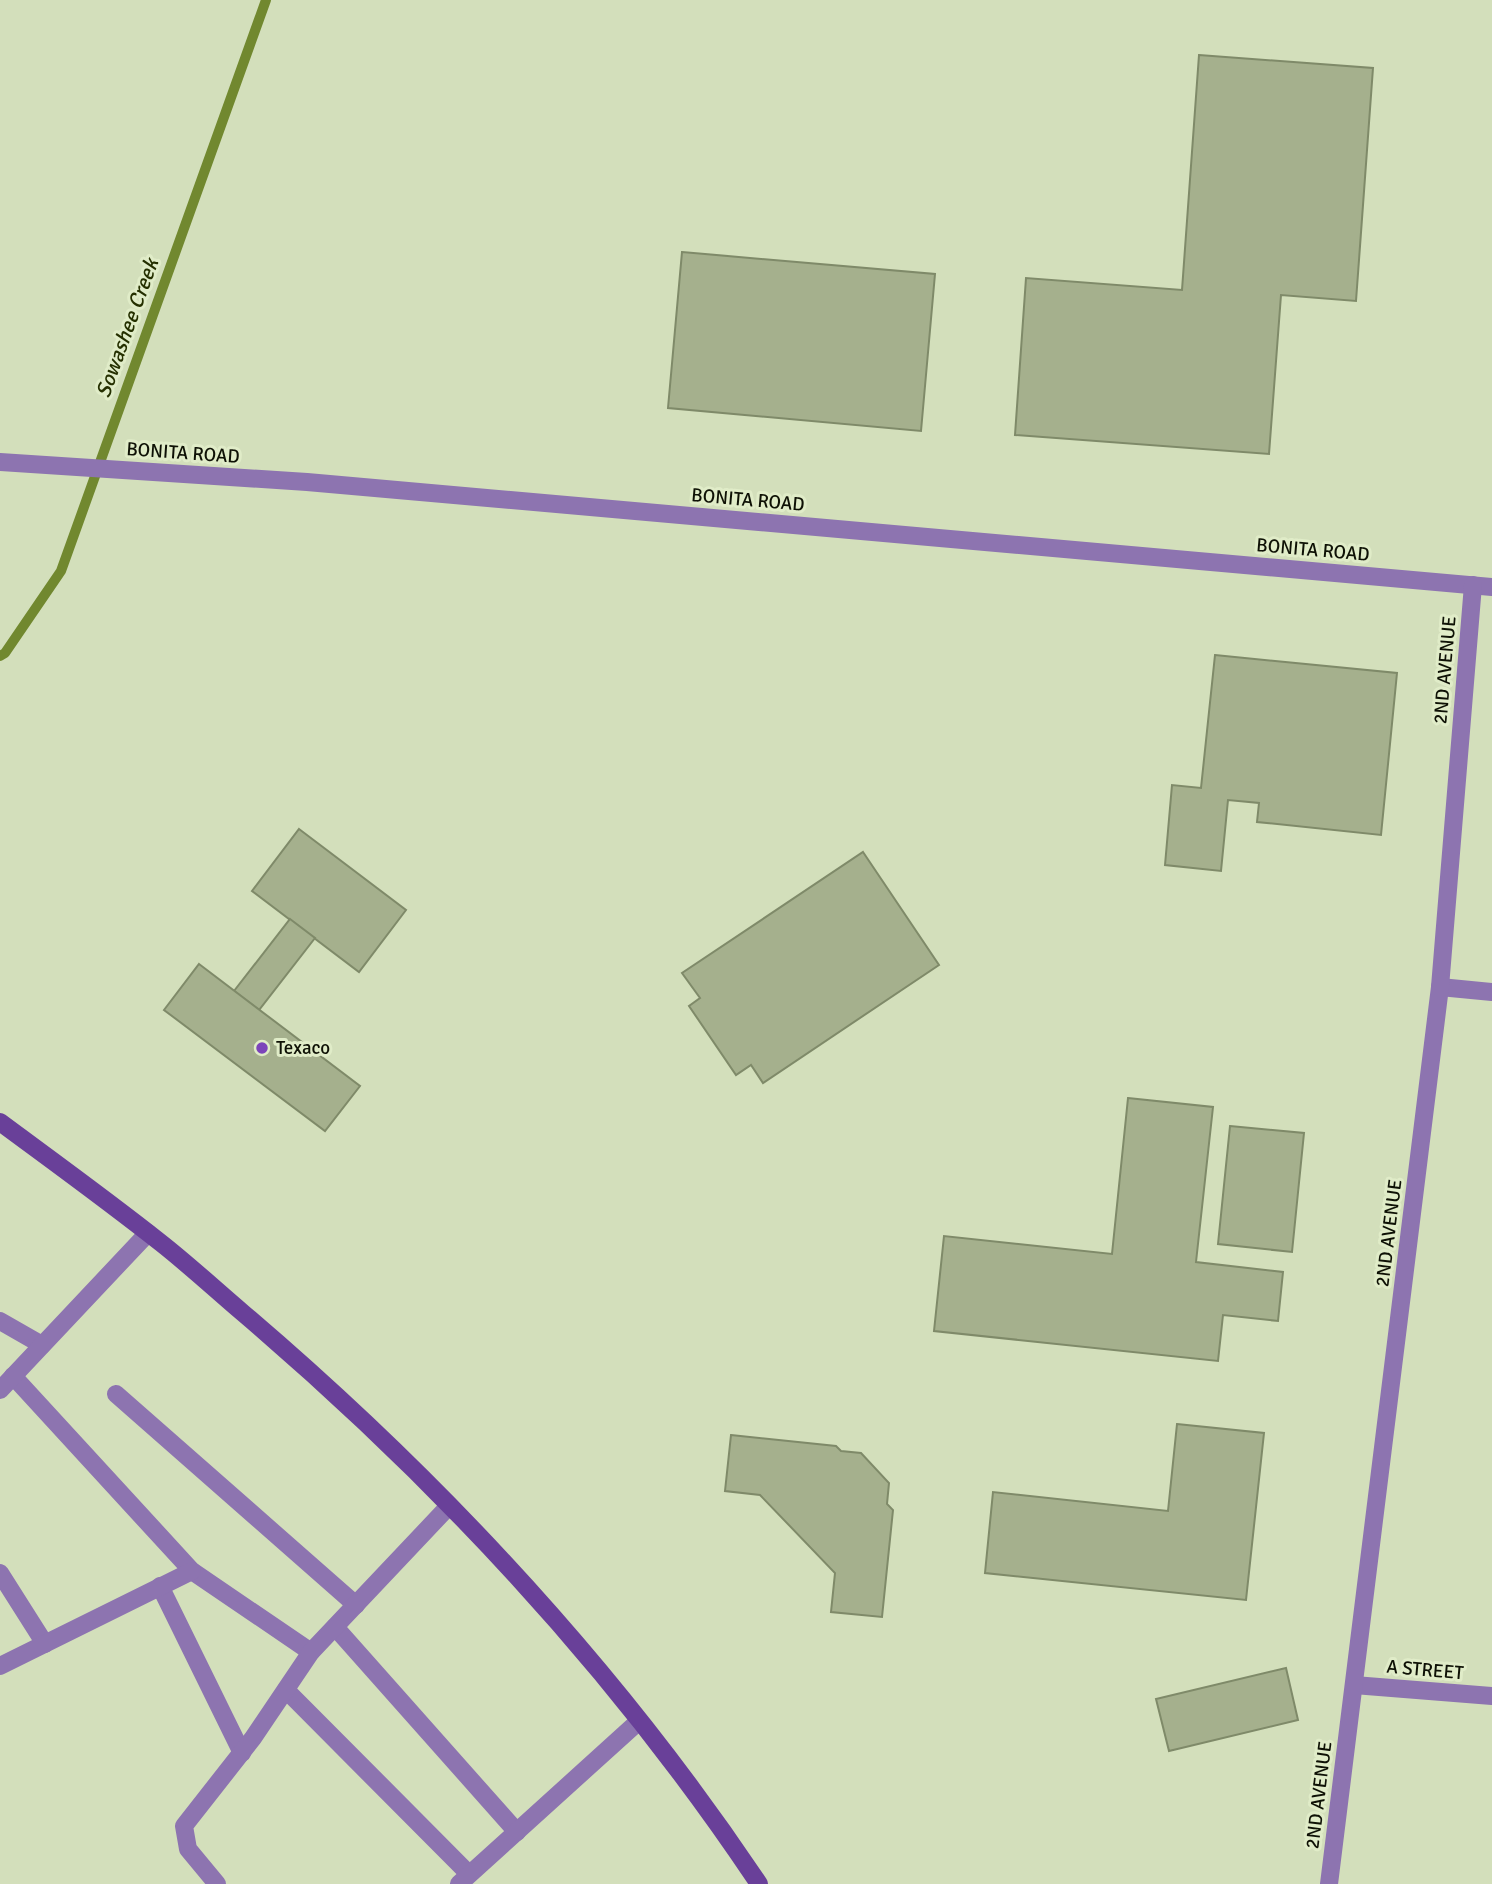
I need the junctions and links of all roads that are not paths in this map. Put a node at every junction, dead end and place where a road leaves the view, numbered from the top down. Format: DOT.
graph roads {
  1 [pos="0,462"];
  2 [pos="1473,585"];
  3 [pos="1492,587"];
  4 [pos="1440,987"];
  5 [pos="1492,992"];
  6 [pos="0,1122"];
  7 [pos="148,1233"];
  8 [pos="0,1321"];
  9 [pos="42,1345"];
  10 [pos="13,1376"];
  11 [pos="0,1390"];
  12 [pos="116,1394"];
  13 [pos="449,1506"];
  14 [pos="192,1571"];
  15 [pos="0,1573"];
  16 [pos="160,1586"];
  17 [pos="356,1605"];
  18 [pos="335,1627"];
  19 [pos="45,1644"];
  20 [pos="312,1652"];
  21 [pos="0,1667"];
  22 [pos="1354,1685"];
  23 [pos="286,1690"];
  24 [pos="1492,1696"];
  25 [pos="639,1721"];
  26 [pos="242,1753"];
  27 [pos="517,1832"];
  28 [pos="464,1879"];
  29 [pos="218,1884"];
  30 [pos="759,1884"];
  31 [pos="1329,1884"];
  1 -- 2 [label="street, BONITA ROAD"];
  2 -- 3 [label="street, BONITA ROAD"];
  2 -- 4 [label="street, 2ND AVENUE"];
  4 -- 5 [label="street"];
  4 -- 22 [label="street, 2ND AVENUE"];
  6 -- 7 [label="main road"];
  7 -- 9 [label="street"];
  7 -- 13 [label="main road"];
  8 -- 9 [label="street"];
  9 -- 10 [label="street"];
  10 -- 11 [label="street"];
  10 -- 14 [label="street"];
  12 -- 17 [label="street"];
  13 -- 17 [label="street"];
  13 -- 25 [label="main road"];
  14 -- 16 [label="street"];
  14 -- 20 [label="street"];
  15 -- 19 [label="street"];
  16 -- 19 [label="street"];
  16 -- 26 [label="street"];
  17 -- 18 [label="street"];
  18 -- 20 [label="street"];
  18 -- 27 [label="street"];
  19 -- 21 [label="street"];
  20 -- 23 [label="street"];
  22 -- 24 [label="street, A STREET"];
  22 -- 31 [label="street, 2ND AVENUE"];
  23 -- 26 [label="street"];
  23 -- 28 [label="street"];
  25 -- 27 [label="street"];
  25 -- 30 [label="main road"];
  26 -- 29 [label="street"];
  27 -- 28 [label="street"];
}
